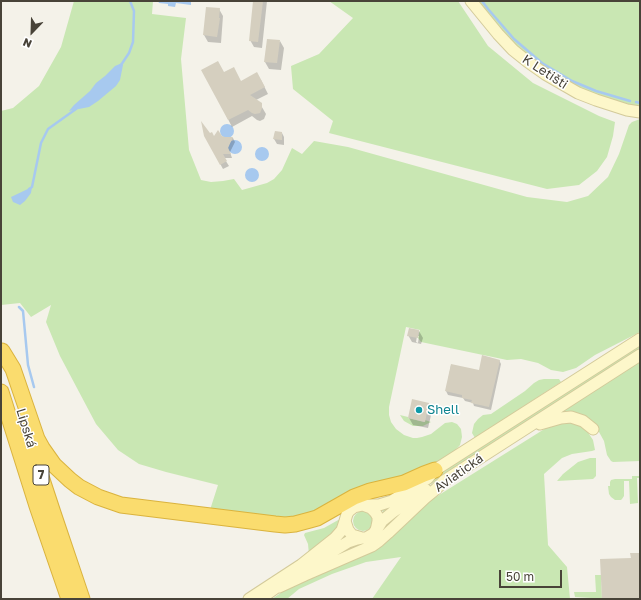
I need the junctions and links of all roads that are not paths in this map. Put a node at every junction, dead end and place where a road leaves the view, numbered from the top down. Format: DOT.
graph roads {
  1 [pos="471,1"];
  2 [pos="640,112"];
  3 [pos="640,339"];
  4 [pos="1,349"];
  5 [pos="640,355"];
  6 [pos="1,392"];
  7 [pos="526,428"];
  8 [pos="592,429"];
  9 [pos="440,476"];
  10 [pos="358,506"];
  11 [pos="227,518"];
  12 [pos="345,521"];
  13 [pos="376,530"];
  14 [pos="362,538"];
  15 [pos="279,587"];
  16 [pos="69,599"];
  17 [pos="82,599"];
  18 [pos="249,599"];
  19 [pos="260,599"];
  1 -- 2 [label="main road, K Letišti"];
  3 -- 9 [label="main road, Aviatická"];
  4 -- 11 [label="highway"];
  4 -- 17 [label="highway, Lipská / 7"];
  5 -- 7 [label="main road, Aviatická"];
  6 -- 16 [label="highway, Lipská / 7"];
  7 -- 8 [label="main road"];
  7 -- 9 [label="main road, Aviatická"];
  9 -- 10 [label="main road, Aviatická"];
  9 -- 11 [label="highway"];
  9 -- 13 [label="main road"];
  9 -- 15 [label="main road, Aviatická"];
  10 -- 11 [label="highway"];
  10 -- 12 [label="main road"];
  10 -- 13 [label="main road"];
  12 -- 14 [label="main road"];
  12 -- 18 [label="main road"];
  13 -- 14 [label="main road"];
  14 -- 15 [label="main road"];
  15 -- 19 [label="main road"];
}
